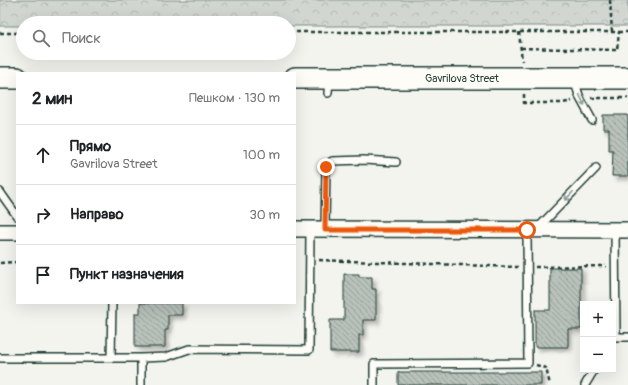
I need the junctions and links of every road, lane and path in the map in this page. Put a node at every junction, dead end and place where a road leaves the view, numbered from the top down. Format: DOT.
graph roads {
  1 [pos="610,0"];
  2 [pos="296,32"];
  3 [pos="519,32"];
  4 [pos="612,32"];
  5 [pos="619,32"];
  6 [pos="628,32"];
  7 [pos="0,33"];
  8 [pos="16,33"];
  9 [pos="520,48"];
  10 [pos="522,63"];
  11 [pos="0,78"];
  12 [pos="16,78"];
  13 [pos="296,78"];
  14 [pos="573,78"];
  15 [pos="628,78"];
  16 [pos="592,120"];
  17 [pos="396,162"];
  18 [pos="596,168"];
  19 [pos="0,192"];
  20 [pos="16,215"];
  21 [pos="296,230"];
  22 [pos="318,230"];
  23 [pos="532,230"];
  24 [pos="621,230"];
  25 [pos="0,232"];
  26 [pos="16,232"];
  27 [pos="310,260"];
  28 [pos="16,262"];
  29 [pos="0,263"];
  30 [pos="615,266"];
  31 [pos="527,267"];
  32 [pos="112,304"];
  33 [pos="628,336"];
  34 [pos="614,337"];
  35 [pos="616,339"];
  36 [pos="0,358"];
  37 [pos="111,358"];
  38 [pos="141,358"];
  39 [pos="528,363"];
  40 [pos="592,373"];
  41 [pos="141,385"];
  42 [pos="374,385"];
  43 [pos="550,385"];
  44 [pos="585,385"];
  1 -- 4 [label="path"];
  2 -- 3 [label="path"];
  3 -- 4 [label="path"];
  3 -- 9 [label="path"];
  4 -- 5 [label="path"];
  5 -- 6 [label="path"];
  5 -- 9 [label="path"];
  7 -- 8 [label="path"];
  9 -- 10 [label="path"];
  11 -- 12 [label="main road"];
  13 -- 14 [label="main road, Gavrilova Street"];
  14 -- 15 [label="main road, Gavrilova Street"];
  14 -- 16 [label="lane, one-way"];
  17 -- 22 [label="lane"];
  18 -- 23 [label="lane, one-way"];
  19 -- 20 [label="lane"];
  21 -- 22 [label="street"];
  22 -- 23 [label="street"];
  22 -- 27 [label="lane"];
  23 -- 24 [label="street"];
  23 -- 31 [label="lane"];
  24 -- 30 [label="lane"];
  25 -- 26 [label="street"];
  27 -- 31 [label="path"];
  27 -- 38 [label="lane"];
  28 -- 29 [label="path"];
  30 -- 31 [label="path"];
  30 -- 34 [label="lane"];
  31 -- 39 [label="lane"];
  32 -- 37 [label="lane"];
  33 -- 35 [label="lane"];
  36 -- 37 [label="lane"];
  37 -- 38 [label="lane"];
  38 -- 41 [label="lane"];
  39 -- 42 [label="lane"];
  39 -- 43 [label="path"];
  40 -- 44 [label="lane"];
}
